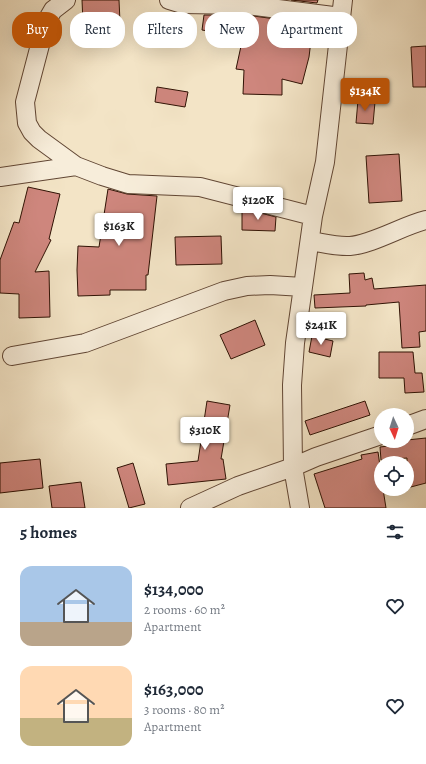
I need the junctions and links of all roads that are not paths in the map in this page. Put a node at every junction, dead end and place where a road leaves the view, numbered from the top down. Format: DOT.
graph roads {
  1 [pos="66,0"];
  2 [pos="169,0"];
  3 [pos="342,9"];
  4 [pos="76,166"];
  5 [pos="0,177"];
  6 [pos="314,216"];
  7 [pos="426,220"];
  8 [pos="310,241"];
  9 [pos="303,287"];
  10 [pos="12,356"];
  11 [pos="426,419"];
  12 [pos="414,423"];
  13 [pos="374,437"];
  14 [pos="293,467"];
  15 [pos="190,508"];
  16 [pos="300,508"];
  1 -- 4 [label="street"];
  2 -- 3 [label="street"];
  3 -- 6 [label="street"];
  4 -- 5 [label="street"];
  4 -- 6 [label="street"];
  6 -- 8 [label="street"];
  7 -- 8 [label="street"];
  8 -- 9 [label="street"];
  9 -- 10 [label="street"];
  9 -- 14 [label="street"];
  11 -- 12 [label="street"];
  13 -- 14 [label="street"];
  14 -- 15 [label="street"];
  14 -- 16 [label="street"];
}
